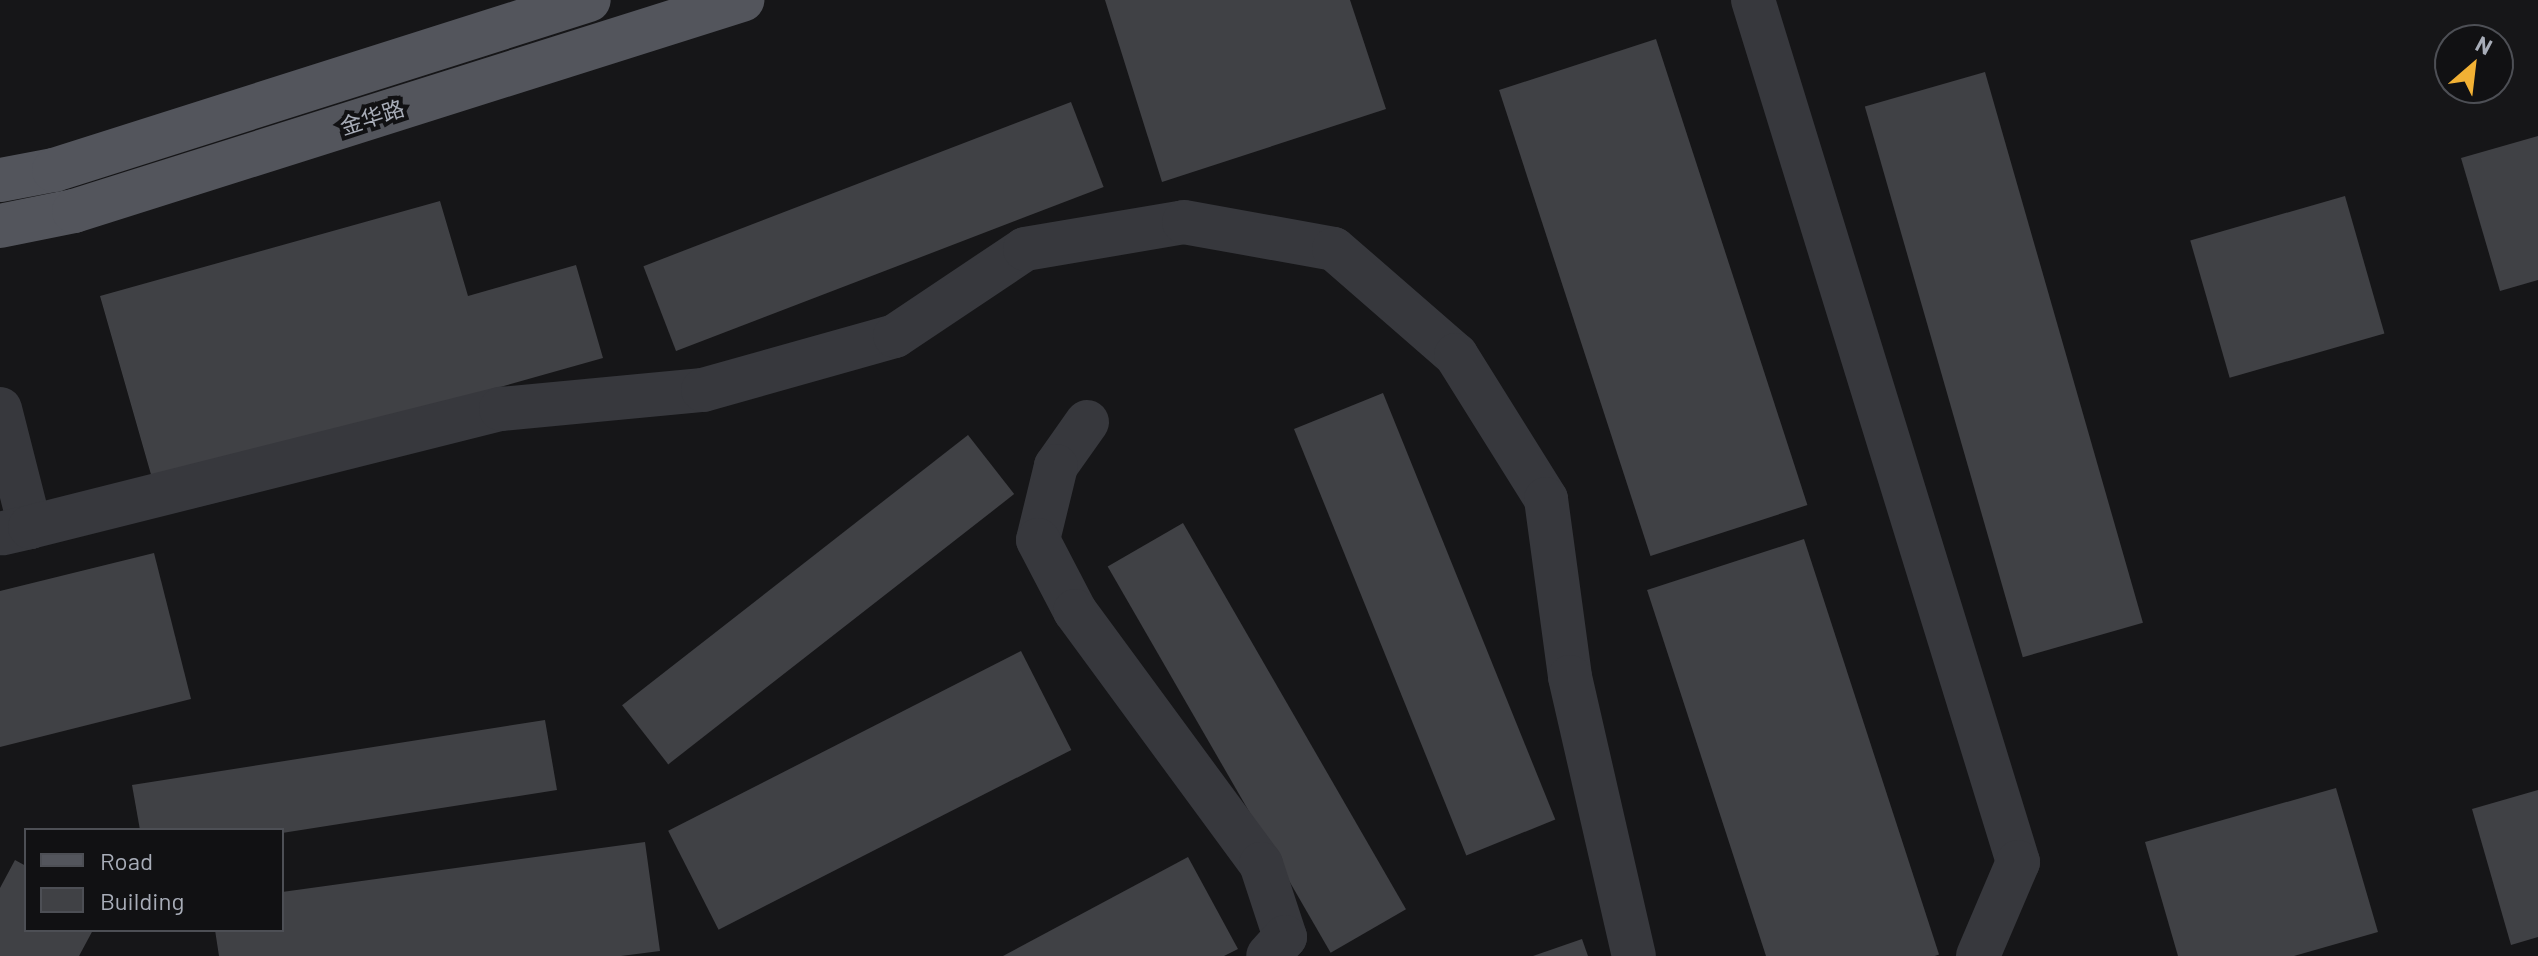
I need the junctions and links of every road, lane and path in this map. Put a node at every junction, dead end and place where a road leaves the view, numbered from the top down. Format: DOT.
graph roads {
  1 [pos="589,0"];
  2 [pos="742,0"];
  3 [pos="1753,0"];
  4 [pos="0,180"];
  5 [pos="0,226"];
  6 [pos="0,409"];
  7 [pos="1087,422"];
  8 [pos="15,530"];
  9 [pos="1268,956"];
  10 [pos="1634,956"];
  11 [pos="1978,956"];
  1 -- 4 [label="main road, 金华路"];
  2 -- 5 [label="main road, 金华路"];
  3 -- 11 [label="street"];
  6 -- 8 [label="street"];
  7 -- 9 [label="street"];
  8 -- 10 [label="street"];
}
